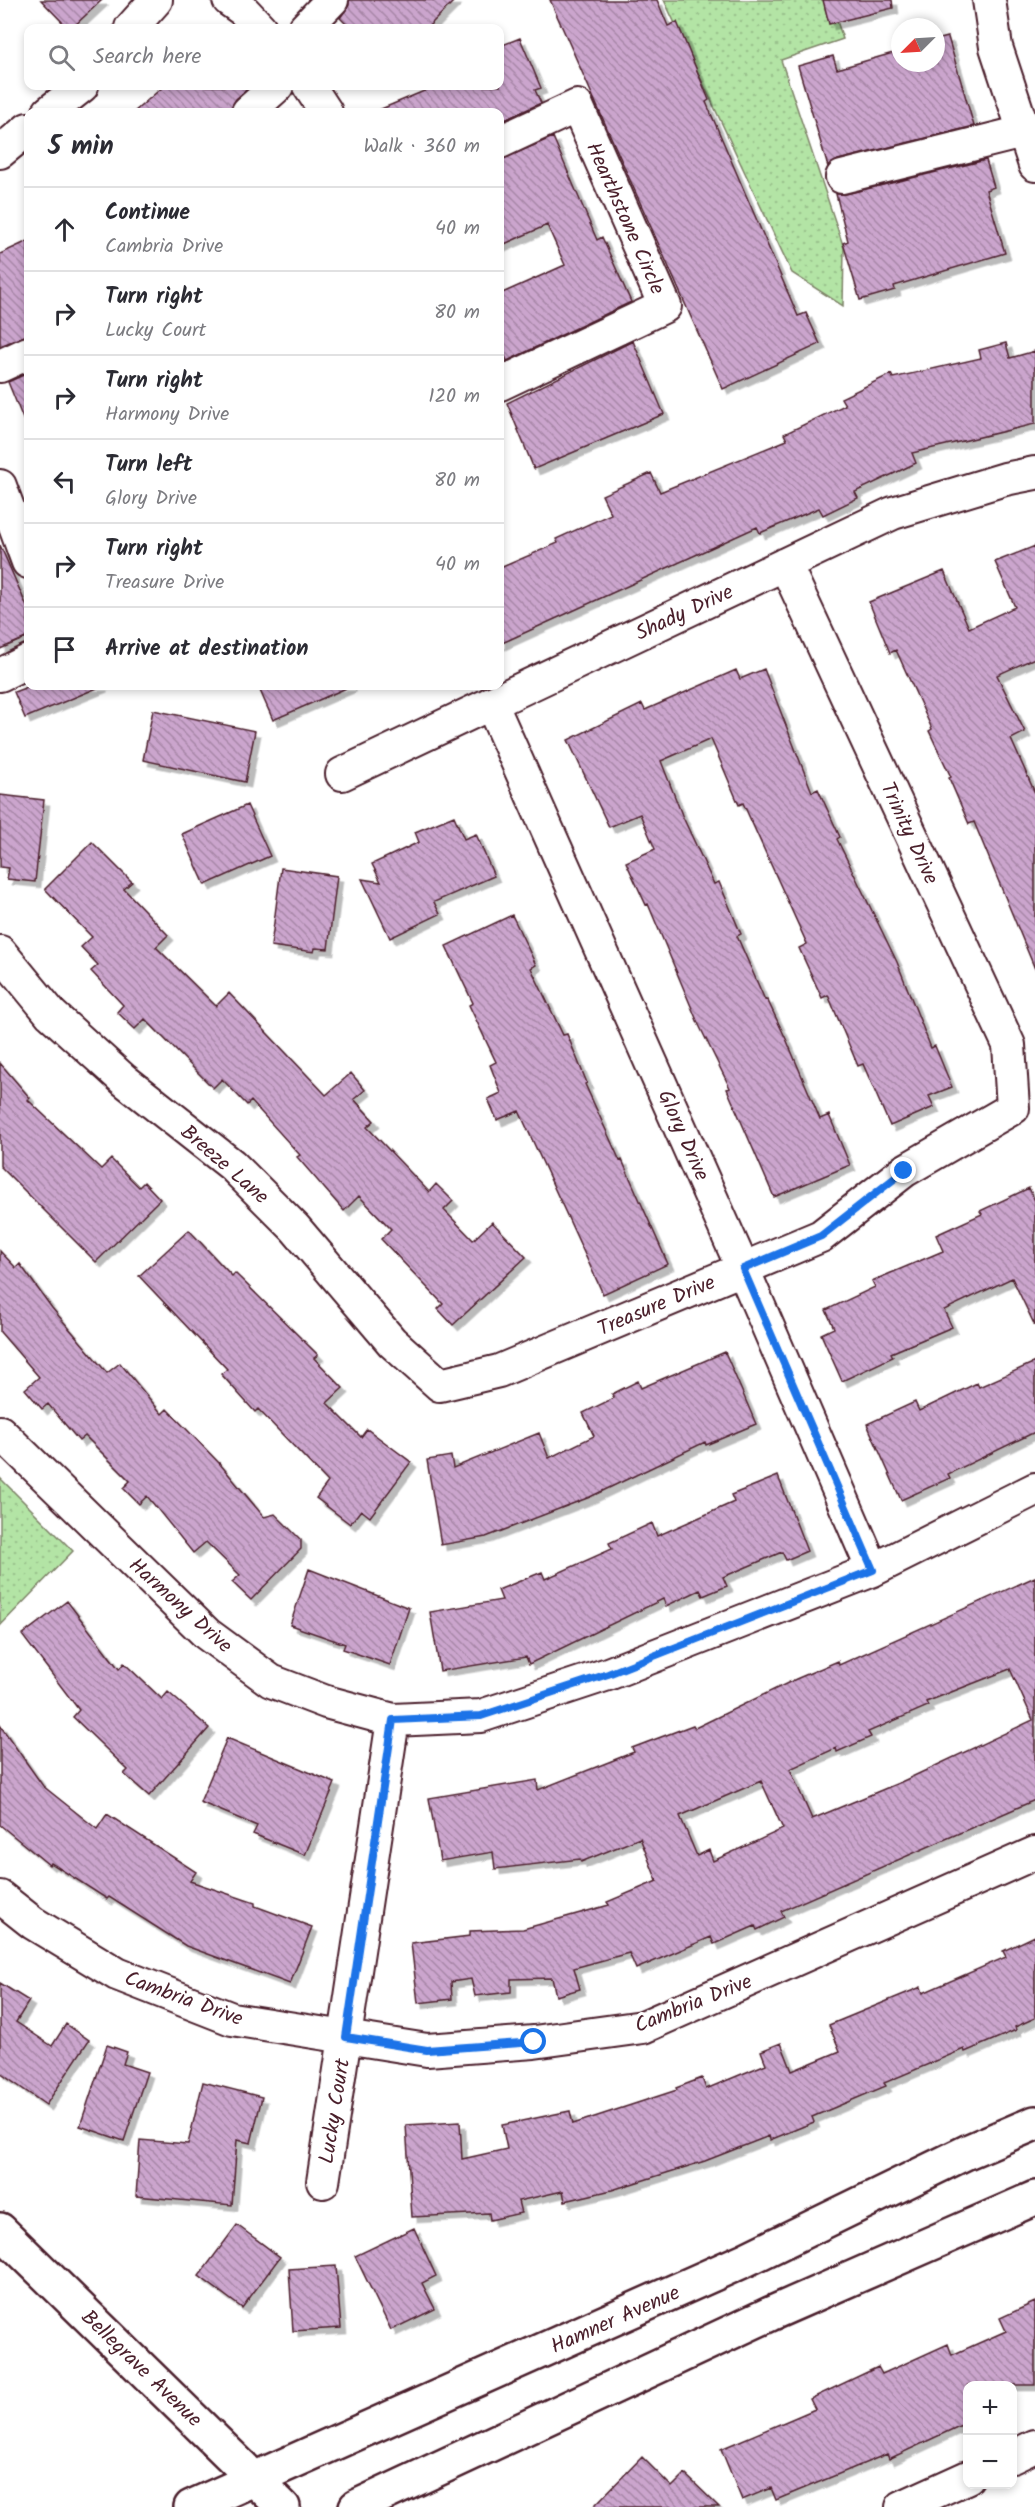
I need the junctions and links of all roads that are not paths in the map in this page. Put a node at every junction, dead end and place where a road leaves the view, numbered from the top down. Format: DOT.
graph roads {
  1 [pos="156,0"];
  2 [pos="229,0"];
  3 [pos="332,0"];
  4 [pos="989,0"];
  5 [pos="135,24"];
  6 [pos="256,24"];
  7 [pos="309,24"];
  8 [pos="77,90"];
  9 [pos="273,90"];
  10 [pos="312,90"];
  11 [pos="54,108"];
  12 [pos="252,108"];
  13 [pos="323,108"];
  14 [pos="24,132"];
  15 [pos="1023,132"];
  16 [pos="504,140"];
  17 [pos="0,152"];
  18 [pos="1035,165"];
  19 [pos="842,177"];
  20 [pos="24,355"];
  21 [pos="0,366"];
  22 [pos="504,382"];
  23 [pos="1035,473"];
  24 [pos="0,486"];
  25 [pos="24,551"];
  26 [pos="785,564"];
  27 [pos="24,663"];
  28 [pos="0,675"];
  29 [pos="491,703"];
  30 [pos="342,774"];
  31 [pos="0,952"];
  32 [pos="1013,1108"];
  33 [pos="743,1269"];
  34 [pos="440,1385"];
  35 [pos="0,1432"];
  36 [pos="1035,1489"];
  37 [pos="873,1570"];
  38 [pos="393,1720"];
  39 [pos="1035,1853"];
  40 [pos="0,1897"];
  41 [pos="346,2037"];
  42 [pos="1035,2123"];
  43 [pos="322,2182"];
  44 [pos="1035,2198"];
  45 [pos="0,2230"];
  46 [pos="1035,2446"];
  47 [pos="1017,2455"];
  48 [pos="963,2479"];
  49 [pos="256,2480"];
  50 [pos="191,2507"];
  51 [pos="283,2507"];
  52 [pos="356,2507"];
  53 [pos="902,2507"];
  1 -- 5 [label="street"];
  2 -- 6 [label="street"];
  3 -- 7 [label="street"];
  4 -- 15 [label="street"];
  8 -- 11 [label="street"];
  9 -- 12 [label="street"];
  10 -- 13 [label="street"];
  14 -- 17 [label="street"];
  15 -- 18 [label="street"];
  15 -- 19 [label="street"];
  16 -- 22 [label="street, Hearthstone Circle"];
  20 -- 21 [label="street"];
  23 -- 26 [label="street, Shady Drive"];
  24 -- 25 [label="street"];
  26 -- 29 [label="street, Shady Drive"];
  26 -- 32 [label="street, Trinity Drive"];
  27 -- 28 [label="street"];
  29 -- 30 [label="street, Shady Drive"];
  29 -- 33 [label="street, Glory Drive"];
  31 -- 34 [label="street, Breeze Lane"];
  32 -- 33 [label="street, Treasure Drive"];
  33 -- 34 [label="street, Treasure Drive"];
  33 -- 37 [label="street, Glory Drive"];
  35 -- 38 [label="street, Harmony Drive"];
  36 -- 37 [label="street, Harmony Drive"];
  37 -- 38 [label="street, Harmony Drive"];
  38 -- 41 [label="street, Lucky Court"];
  39 -- 41 [label="street, Cambria Drive"];
  40 -- 41 [label="street, Cambria Drive"];
  41 -- 43 [label="street, Lucky Court"];
  42 -- 49 [label="main road, Hamner Avenue"];
  44 -- 52 [label="main road"];
  45 -- 49 [label="main road, Bellegrave Avenue"];
  46 -- 47 [label="street"];
  48 -- 53 [label="street"];
  49 -- 50 [label="main road, Hamner Avenue"];
  49 -- 51 [label="main road, Bellegrave Avenue"];
}
